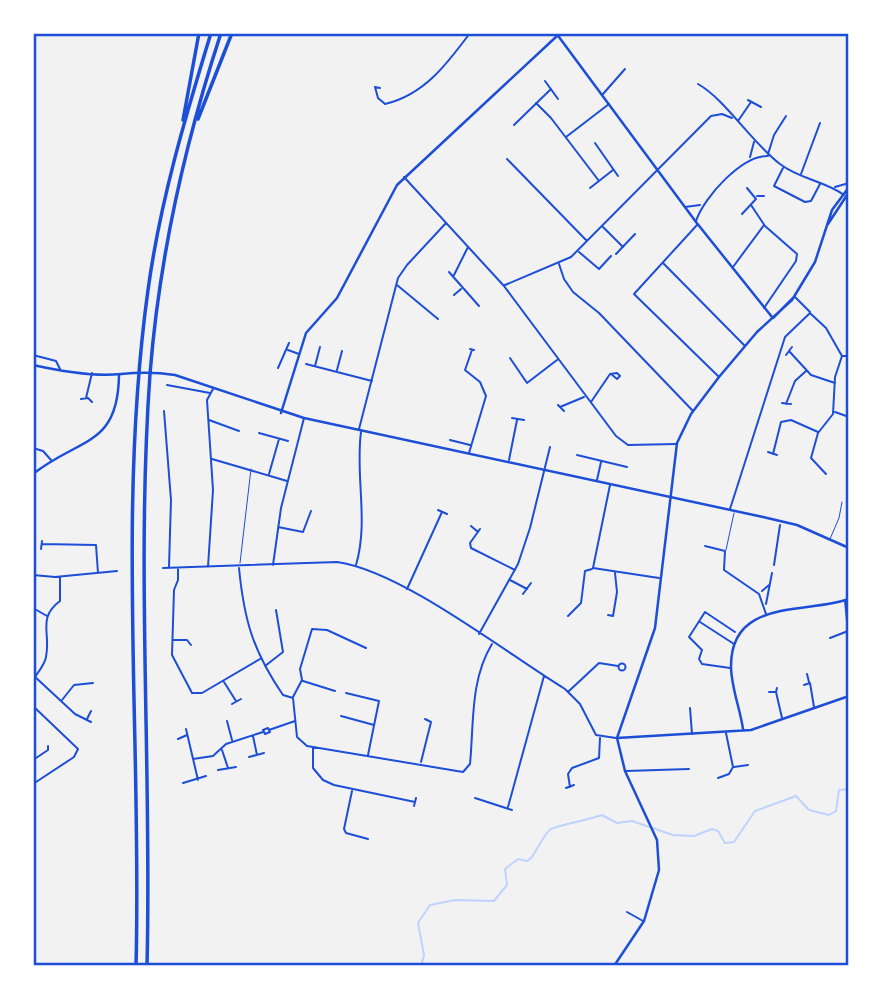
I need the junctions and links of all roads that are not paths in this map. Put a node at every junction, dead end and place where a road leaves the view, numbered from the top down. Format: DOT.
graph roads {
  1 [pos="199,33"];
  2 [pos="211,33"];
  3 [pos="221,33"];
  4 [pos="232,33"];
  5 [pos="470,33"];
  6 [pos="556,35"];
  7 [pos="625,69"];
  8 [pos="545,80"];
  9 [pos="698,84"];
  10 [pos="380,88"];
  11 [pos="551,89"];
  12 [pos="602,95"];
  13 [pos="558,99"];
  14 [pos="536,103"];
  15 [pos="609,104"];
  16 [pos="721,104"];
  17 [pos="761,107"];
  18 [pos="717,114"];
  19 [pos="732,118"];
  20 [pos="737,122"];
  21 [pos="788,122"];
  22 [pos="820,123"];
  23 [pos="195,125"];
  24 [pos="514,125"];
  25 [pos="182,129"];
  26 [pos="565,138"];
  27 [pos="754,141"];
  28 [pos="595,143"];
  29 [pos="769,155"];
  30 [pos="750,158"];
  31 [pos="507,159"];
  32 [pos="784,167"];
  33 [pos="613,170"];
  34 [pos="657,171"];
  35 [pos="801,175"];
  36 [pos="618,176"];
  37 [pos="404,177"];
  38 [pos="599,181"];
  39 [pos="820,183"];
  40 [pos="849,187"];
  41 [pos="590,188"];
  42 [pos="747,188"];
  43 [pos="834,188"];
  44 [pos="844,195"];
  45 [pos="764,196"];
  46 [pos="756,197"];
  47 [pos="701,205"];
  48 [pos="751,205"];
  49 [pos="685,207"];
  50 [pos="742,214"];
  51 [pos="446,222"];
  52 [pos="697,223"];
  53 [pos="764,225"];
  54 [pos="603,227"];
  55 [pos="635,234"];
  56 [pos="588,242"];
  57 [pos="468,246"];
  58 [pos="623,247"];
  59 [pos="578,251"];
  60 [pos="616,254"];
  61 [pos="611,256"];
  62 [pos="663,262"];
  63 [pos="559,264"];
  64 [pos="732,268"];
  65 [pos="599,269"];
  66 [pos="449,272"];
  67 [pos="595,273"];
  68 [pos="453,276"];
  69 [pos="396,284"];
  70 [pos="504,286"];
  71 [pos="462,288"];
  72 [pos="454,295"];
  73 [pos="794,297"];
  74 [pos="479,306"];
  75 [pos="763,308"];
  76 [pos="810,313"];
  77 [pos="772,318"];
  78 [pos="438,319"];
  79 [pos="289,343"];
  80 [pos="745,346"];
  81 [pos="320,347"];
  82 [pos="792,347"];
  83 [pos="286,349"];
  84 [pos="472,349"];
  85 [pos="342,351"];
  86 [pos="299,354"];
  87 [pos="33,355"];
  88 [pos="842,356"];
  89 [pos="849,356"];
  90 [pos="510,358"];
  91 [pos="557,360"];
  92 [pos="306,364"];
  93 [pos="33,365"];
  94 [pos="315,366"];
  95 [pos="278,368"];
  96 [pos="60,370"];
  97 [pos="806,370"];
  98 [pos="337,372"];
  99 [pos="92,373"];
  100 [pos="611,374"];
  101 [pos="119,375"];
  102 [pos="719,377"];
  103 [pos="372,381"];
  104 [pos="835,383"];
  105 [pos="167,386"];
  106 [pos="214,388"];
  107 [pos="210,393"];
  108 [pos="585,396"];
  109 [pos="86,398"];
  110 [pos="81,399"];
  111 [pos="92,402"];
  112 [pos="590,402"];
  113 [pos="790,404"];
  114 [pos="164,411"];
  115 [pos="564,411"];
  116 [pos="693,411"];
  117 [pos="834,411"];
  118 [pos="281,413"];
  119 [pos="849,417"];
  120 [pos="304,418"];
  121 [pos="512,418"];
  122 [pos="208,420"];
  123 [pos="517,420"];
  124 [pos="524,420"];
  125 [pos="360,431"];
  126 [pos="239,432"];
  127 [pos="819,432"];
  128 [pos="259,433"];
  129 [pos="279,439"];
  130 [pos="450,440"];
  131 [pos="288,441"];
  132 [pos="677,443"];
  133 [pos="472,445"];
  134 [pos="550,447"];
  135 [pos="33,448"];
  136 [pos="768,452"];
  137 [pos="469,454"];
  138 [pos="577,455"];
  139 [pos="211,459"];
  140 [pos="51,460"];
  141 [pos="601,461"];
  142 [pos="509,462"];
  143 [pos="627,467"];
  144 [pos="251,469"];
  145 [pos="543,470"];
  146 [pos="33,474"];
  147 [pos="826,474"];
  148 [pos="269,475"];
  149 [pos="288,481"];
  150 [pos="597,481"];
  151 [pos="610,484"];
  152 [pos="670,497"];
  153 [pos="842,502"];
  154 [pos="438,510"];
  155 [pos="732,510"];
  156 [pos="311,511"];
  157 [pos="442,512"];
  158 [pos="447,513"];
  159 [pos="780,525"];
  160 [pos="471,526"];
  161 [pos="277,527"];
  162 [pos="830,539"];
  163 [pos="705,547"];
  164 [pos="849,548"];
  165 [pos="41,549"];
  166 [pos="725,551"];
  167 [pos="774,565"];
  168 [pos="273,566"];
  169 [pos="355,567"];
  170 [pos="163,568"];
  171 [pos="208,568"];
  172 [pos="239,568"];
  173 [pos="593,568"];
  174 [pos="169,569"];
  175 [pos="178,569"];
  176 [pos="515,570"];
  177 [pos="117,571"];
  178 [pos="615,572"];
  179 [pos="98,573"];
  180 [pos="772,573"];
  181 [pos="33,575"];
  182 [pos="60,577"];
  183 [pos="662,579"];
  184 [pos="510,580"];
  185 [pos="531,583"];
  186 [pos="770,583"];
  187 [pos="407,589"];
  188 [pos="527,589"];
  189 [pos="762,591"];
  190 [pos="523,594"];
  191 [pos="847,599"];
  192 [pos="766,604"];
  193 [pos="33,608"];
  194 [pos="276,610"];
  195 [pos="766,614"];
  196 [pos="608,615"];
  197 [pos="47,616"];
  198 [pos="568,616"];
  199 [pos="699,621"];
  200 [pos="848,631"];
  201 [pos="735,632"];
  202 [pos="479,634"];
  203 [pos="830,638"];
  204 [pos="173,640"];
  205 [pos="492,643"];
  206 [pos="191,645"];
  207 [pos="735,645"];
  208 [pos="366,648"];
  209 [pos="261,658"];
  210 [pos="265,666"];
  211 [pos="618,666"];
  212 [pos="731,668"];
  213 [pos="807,674"];
  214 [pos="34,676"];
  215 [pos="544,676"];
  216 [pos="302,680"];
  217 [pos="223,681"];
  218 [pos="93,683"];
  219 [pos="810,683"];
  220 [pos="804,685"];
  221 [pos="777,688"];
  222 [pos="335,691"];
  223 [pos="569,691"];
  224 [pos="769,692"];
  225 [pos="776,692"];
  226 [pos="346,693"];
  227 [pos="849,696"];
  228 [pos="241,698"];
  229 [pos="293,698"];
  230 [pos="61,701"];
  231 [pos="236,701"];
  232 [pos="232,704"];
  233 [pos="33,706"];
  234 [pos="690,708"];
  235 [pos="815,708"];
  236 [pos="91,711"];
  237 [pos="685,712"];
  238 [pos="690,712"];
  239 [pos="341,716"];
  240 [pos="425,719"];
  241 [pos="86,720"];
  242 [pos="783,720"];
  243 [pos="227,721"];
  244 [pos="295,721"];
  245 [pos="91,722"];
  246 [pos="374,725"];
  247 [pos="186,729"];
  248 [pos="743,729"];
  249 [pos="726,733"];
  250 [pos="188,734"];
  251 [pos="692,734"];
  252 [pos="253,736"];
  253 [pos="600,738"];
  254 [pos="617,738"];
  255 [pos="178,739"];
  256 [pos="233,741"];
  257 [pos="48,746"];
  258 [pos="313,747"];
  259 [pos="221,749"];
  260 [pos="264,753"];
  261 [pos="257,755"];
  262 [pos="249,757"];
  263 [pos="368,757"];
  264 [pos="193,759"];
  265 [pos="33,760"];
  266 [pos="421,764"];
  267 [pos="748,765"];
  268 [pos="236,767"];
  269 [pos="733,767"];
  270 [pos="228,768"];
  271 [pos="689,769"];
  272 [pos="218,770"];
  273 [pos="625,771"];
  274 [pos="206,776"];
  275 [pos="718,778"];
  276 [pos="198,780"];
  277 [pos="33,783"];
  278 [pos="183,783"];
  279 [pos="566,788"];
  280 [pos="352,789"];
  281 [pos="416,798"];
  282 [pos="475,798"];
  283 [pos="508,807"];
  284 [pos="512,810"];
  285 [pos="368,839"];
  286 [pos="628,912"];
  287 [pos="644,921"];
  288 [pos="136,966"];
  289 [pos="148,966"];
  290 [pos="614,966"];
  1 -- 25 [label="highway"];
  2 -- 25 [label="highway"];
  3 -- 23 [label="highway"];
  4 -- 23 [label="highway"];
  5 -- 10 [label="street"];
  6 -- 12 [label="main road"];
  6 -- 37 [label="main road"];
  7 -- 12 [label="street"];
  8 -- 11 [label="street"];
  9 -- 16 [label="street"];
  11 -- 13 [label="street"];
  11 -- 14 [label="street"];
  12 -- 15 [label="main road"];
  14 -- 24 [label="street"];
  14 -- 26 [label="street"];
  15 -- 26 [label="street"];
  15 -- 34 [label="main road"];
  16 -- 18 [label="street"];
  16 -- 19 [label="street"];
  17 -- 20 [label="street"];
  18 -- 19 [label="street"];
  18 -- 34 [label="street"];
  19 -- 20 [label="street"];
  20 -- 27 [label="street"];
  21 -- 29 [label="street"];
  22 -- 35 [label="street"];
  23 -- 289 [label="highway"];
  25 -- 288 [label="highway"];
  26 -- 38 [label="street"];
  27 -- 29 [label="street"];
  27 -- 30 [label="street"];
  28 -- 33 [label="street"];
  29 -- 30 [label="street"];
  29 -- 32 [label="street"];
  30 -- 47 [label="street"];
  31 -- 56 [label="street"];
  32 -- 35 [label="street"];
  32 -- 39 [label="street"];
  33 -- 36 [label="street"];
  33 -- 38 [label="street"];
  34 -- 49 [label="main road"];
  34 -- 54 [label="street"];
  35 -- 39 [label="street"];
  37 -- 51 [label="street"];
  37 -- 86 [label="main road"];
  38 -- 41 [label="street"];
  39 -- 43 [label="street"];
  40 -- 43 [label="street"];
  40 -- 44 [label="main road"];
  42 -- 46 [label="street"];
  43 -- 44 [label="street"];
  44 -- 73 [label="main road"];
  45 -- 46 [label="street"];
  46 -- 48 [label="street"];
  47 -- 49 [label="street"];
  47 -- 52 [label="street"];
  48 -- 50 [label="street"];
  48 -- 53 [label="street"];
  49 -- 52 [label="main road"];
  51 -- 57 [label="street"];
  51 -- 69 [label="street"];
  52 -- 62 [label="street"];
  52 -- 64 [label="main road"];
  53 -- 64 [label="street"];
  53 -- 75 [label="street"];
  54 -- 56 [label="street"];
  54 -- 58 [label="street"];
  55 -- 58 [label="street"];
  56 -- 59 [label="street"];
  57 -- 68 [label="street"];
  57 -- 70 [label="street"];
  58 -- 60 [label="street"];
  59 -- 63 [label="street"];
  59 -- 65 [label="street"];
  61 -- 65 [label="street"];
  62 -- 80 [label="street"];
  62 -- 102 [label="street"];
  63 -- 70 [label="street"];
  63 -- 116 [label="street"];
  64 -- 75 [label="main road"];
  65 -- 67 [label="street"];
  66 -- 68 [label="street"];
  68 -- 71 [label="street"];
  69 -- 78 [label="street"];
  69 -- 103 [label="street"];
  70 -- 91 [label="street"];
  71 -- 72 [label="street"];
  71 -- 74 [label="street"];
  73 -- 76 [label="street"];
  73 -- 77 [label="main road"];
  75 -- 77 [label="main road"];
  76 -- 88 [label="street"];
  76 -- 155 [label="street"];
  77 -- 80 [label="main road"];
  79 -- 83 [label="street"];
  80 -- 102 [label="main road"];
  81 -- 94 [label="street"];
  82 -- 97 [label="street"];
  83 -- 86 [label="street"];
  83 -- 95 [label="street"];
  84 -- 133 [label="street"];
  85 -- 98 [label="street"];
  86 -- 118 [label="main road"];
  87 -- 96 [label="street"];
  88 -- 89 [label="street"];
  88 -- 104 [label="street"];
  90 -- 91 [label="street"];
  91 -- 108 [label="street"];
  92 -- 94 [label="street"];
  93 -- 96 [label="main road"];
  94 -- 98 [label="street"];
  96 -- 99 [label="main road"];
  97 -- 104 [label="street"];
  97 -- 113 [label="street"];
  98 -- 103 [label="street"];
  99 -- 101 [label="main road"];
  99 -- 109 [label="street"];
  100 -- 112 [label="street"];
  101 -- 106 [label="main road"];
  101 -- 140 [label="main road"];
  102 -- 116 [label="main road"];
  103 -- 125 [label="street"];
  104 -- 117 [label="street"];
  105 -- 107 [label="street"];
  106 -- 107 [label="street"];
  106 -- 118 [label="main road"];
  107 -- 122 [label="street"];
  108 -- 112 [label="street"];
  108 -- 115 [label="street"];
  109 -- 110 [label="street"];
  109 -- 111 [label="street"];
  112 -- 132 [label="street"];
  114 -- 174 [label="street"];
  116 -- 132 [label="main road"];
  117 -- 119 [label="street"];
  117 -- 127 [label="street"];
  118 -- 120 [label="main road"];
  120 -- 125 [label="main road"];
  120 -- 149 [label="street"];
  121 -- 123 [label="street"];
  122 -- 126 [label="street"];
  122 -- 139 [label="street"];
  123 -- 124 [label="street"];
  123 -- 142 [label="street"];
  125 -- 137 [label="main road"];
  125 -- 169 [label="street"];
  127 -- 136 [label="street"];
  127 -- 147 [label="street"];
  128 -- 129 [label="street"];
  129 -- 131 [label="street"];
  129 -- 148 [label="street"];
  130 -- 133 [label="street"];
  132 -- 152 [label="main road"];
  133 -- 137 [label="street"];
  134 -- 145 [label="street"];
  135 -- 140 [label="street"];
  137 -- 142 [label="main road"];
  138 -- 141 [label="street"];
  139 -- 144 [label="street"];
  139 -- 171 [label="street"];
  140 -- 146 [label="main road"];
  141 -- 143 [label="street"];
  141 -- 150 [label="street"];
  142 -- 145 [label="main road"];
  144 -- 148 [label="street"];
  144 -- 172 [label="lane"];
  145 -- 150 [label="main road"];
  145 -- 176 [label="street"];
  148 -- 149 [label="street"];
  149 -- 161 [label="street"];
  150 -- 151 [label="main road"];
  151 -- 152 [label="main road"];
  151 -- 173 [label="street"];
  152 -- 155 [label="main road"];
  152 -- 183 [label="main road"];
  153 -- 162 [label="lane"];
  154 -- 157 [label="street"];
  155 -- 162 [label="main road"];
  155 -- 166 [label="lane"];
  156 -- 161 [label="street"];
  157 -- 158 [label="street"];
  157 -- 187 [label="street"];
  159 -- 167 [label="street"];
  160 -- 176 [label="street"];
  161 -- 168 [label="street"];
  162 -- 164 [label="main road"];
  163 -- 166 [label="street"];
  165 -- 179 [label="street"];
  166 -- 195 [label="street"];
  168 -- 169 [label="street"];
  168 -- 172 [label="street"];
  169 -- 187 [label="street"];
  170 -- 174 [label="street"];
  171 -- 172 [label="street"];
  171 -- 175 [label="street"];
  172 -- 209 [label="street"];
  173 -- 178 [label="street"];
  173 -- 198 [label="street"];
  174 -- 175 [label="street"];
  175 -- 204 [label="street"];
  176 -- 184 [label="street"];
  177 -- 179 [label="street"];
  178 -- 183 [label="street"];
  178 -- 196 [label="street"];
  179 -- 182 [label="street"];
  180 -- 186 [label="street"];
  181 -- 182 [label="street"];
  182 -- 197 [label="street"];
  183 -- 254 [label="main road"];
  184 -- 188 [label="street"];
  184 -- 202 [label="street"];
  185 -- 188 [label="street"];
  186 -- 189 [label="street"];
  186 -- 192 [label="street"];
  187 -- 202 [label="street"];
  188 -- 190 [label="street"];
  191 -- 195 [label="main road"];
  191 -- 200 [label="street"];
  193 -- 197 [label="street"];
  194 -- 210 [label="street"];
  195 -- 207 [label="main road"];
  197 -- 214 [label="street"];
  199 -- 201 [label="street"];
  199 -- 207 [label="street"];
  199 -- 212 [label="street"];
  200 -- 203 [label="street"];
  202 -- 205 [label="street"];
  204 -- 206 [label="street"];
  204 -- 217 [label="street"];
  205 -- 215 [label="street"];
  205 -- 266 [label="street"];
  207 -- 212 [label="main road"];
  208 -- 216 [label="street"];
  209 -- 210 [label="street"];
  209 -- 217 [label="street"];
  210 -- 229 [label="street"];
  211 -- 223 [label="street"];
  212 -- 248 [label="main road"];
  213 -- 219 [label="street"];
  214 -- 230 [label="street"];
  215 -- 223 [label="street"];
  215 -- 283 [label="street"];
  216 -- 222 [label="street"];
  216 -- 229 [label="street"];
  217 -- 231 [label="street"];
  218 -- 230 [label="street"];
  219 -- 220 [label="street"];
  219 -- 235 [label="street"];
  221 -- 225 [label="street"];
  223 -- 253 [label="street"];
  224 -- 225 [label="street"];
  225 -- 242 [label="street"];
  226 -- 246 [label="street"];
  227 -- 235 [label="main road"];
  228 -- 231 [label="street"];
  229 -- 244 [label="street"];
  230 -- 241 [label="street"];
  231 -- 232 [label="street"];
  233 -- 277 [label="street"];
  234 -- 238 [label="street"];
  235 -- 242 [label="main road"];
  236 -- 241 [label="street"];
  237 -- 238 [label="street"];
  238 -- 251 [label="street"];
  239 -- 246 [label="street"];
  240 -- 266 [label="street"];
  241 -- 245 [label="street"];
  242 -- 248 [label="main road"];
  243 -- 256 [label="street"];
  244 -- 252 [label="street"];
  244 -- 258 [label="street"];
  246 -- 263 [label="street"];
  247 -- 250 [label="street"];
  248 -- 249 [label="main road"];
  249 -- 251 [label="main road"];
  249 -- 269 [label="street"];
  250 -- 255 [label="street"];
  250 -- 264 [label="street"];
  251 -- 254 [label="main road"];
  252 -- 256 [label="street"];
  252 -- 261 [label="street"];
  253 -- 254 [label="street"];
  253 -- 279 [label="street"];
  254 -- 273 [label="main road"];
  256 -- 259 [label="street"];
  257 -- 265 [label="street"];
  258 -- 263 [label="street"];
  258 -- 280 [label="street"];
  259 -- 264 [label="street"];
  259 -- 270 [label="street"];
  260 -- 261 [label="street"];
  261 -- 262 [label="street"];
  263 -- 266 [label="street"];
  264 -- 276 [label="street"];
  267 -- 269 [label="street"];
  268 -- 270 [label="street"];
  269 -- 275 [label="street"];
  270 -- 272 [label="street"];
  271 -- 273 [label="street"];
  273 -- 287 [label="main road"];
  274 -- 276 [label="street"];
  276 -- 278 [label="street"];
  280 -- 281 [label="street"];
  280 -- 285 [label="street"];
  282 -- 283 [label="street"];
  283 -- 284 [label="street"];
  286 -- 287 [label="street"];
  287 -- 290 [label="main road"];
}
